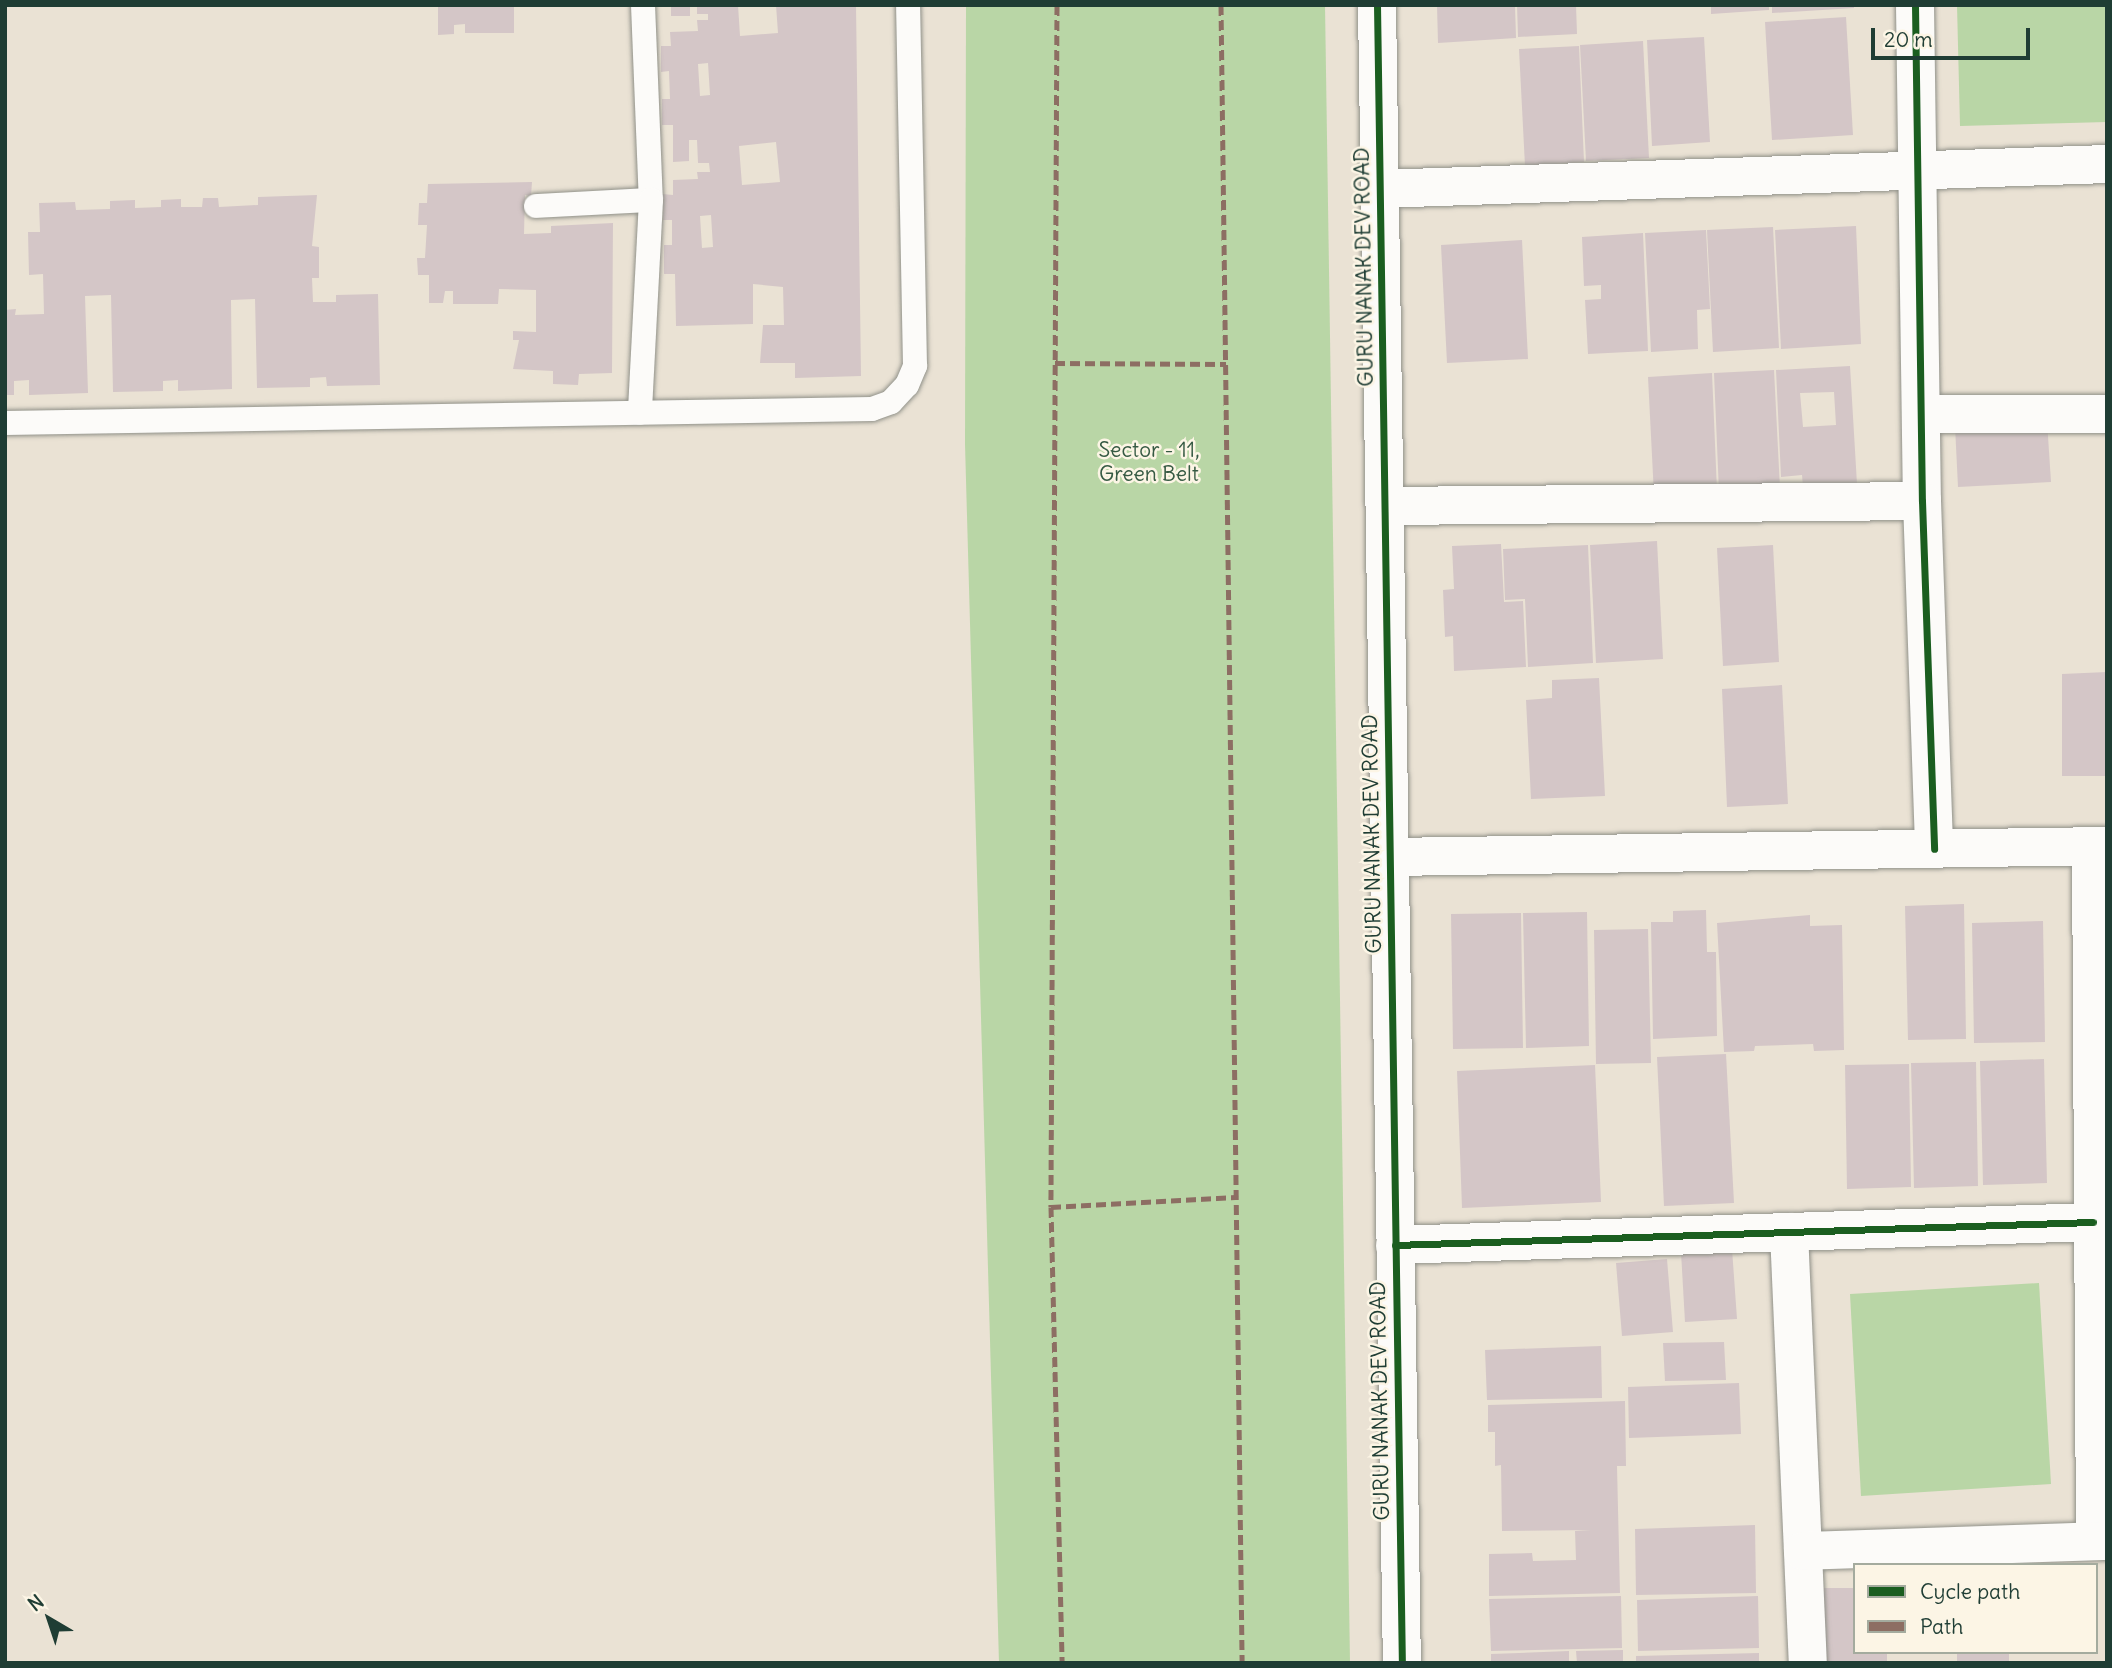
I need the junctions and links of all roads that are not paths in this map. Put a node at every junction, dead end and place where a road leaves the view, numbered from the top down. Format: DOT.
graph roads {
  1 [pos="643,5"];
  2 [pos="908,5"];
  3 [pos="1377,5"];
  4 [pos="1915,5"];
  5 [pos="2107,164"];
  6 [pos="1918,171"];
  7 [pos="1380,189"];
  8 [pos="651,200"];
  9 [pos="536,206"];
  10 [pos="640,413"];
  11 [pos="1924,414"];
  12 [pos="2107,414"];
  13 [pos="5,423"];
  14 [pos="1922,501"];
  15 [pos="1385,506"];
  16 [pos="2099,846"];
  17 [pos="1934,849"];
  18 [pos="1390,857"];
  19 [pos="2093,1222"];
  20 [pos="1789,1232"];
  21 [pos="1395,1245"];
  22 [pos="2101,1541"];
  23 [pos="1803,1550"];
  24 [pos="1402,1663"];
  25 [pos="1808,1663"];
  1 -- 8 [label="lane"];
  2 -- 10 [label="lane"];
  3 -- 7 [label="street, GURU NANAK DEV ROAD"];
  4 -- 6 [label="street"];
  5 -- 6 [label="street"];
  6 -- 7 [label="street"];
  6 -- 11 [label="street"];
  7 -- 15 [label="street, GURU NANAK DEV ROAD"];
  8 -- 9 [label="lane"];
  8 -- 10 [label="lane"];
  10 -- 13 [label="lane"];
  11 -- 12 [label="street"];
  11 -- 14 [label="street"];
  14 -- 15 [label="street"];
  14 -- 17 [label="street"];
  15 -- 18 [label="street, GURU NANAK DEV ROAD"];
  16 -- 17 [label="street"];
  16 -- 19 [label="street"];
  17 -- 18 [label="street"];
  18 -- 21 [label="street, GURU NANAK DEV ROAD"];
  19 -- 20 [label="street"];
  19 -- 22 [label="street"];
  20 -- 21 [label="street"];
  20 -- 23 [label="street"];
  21 -- 24 [label="street, GURU NANAK DEV ROAD"];
  22 -- 23 [label="street"];
  23 -- 25 [label="street"];
}
